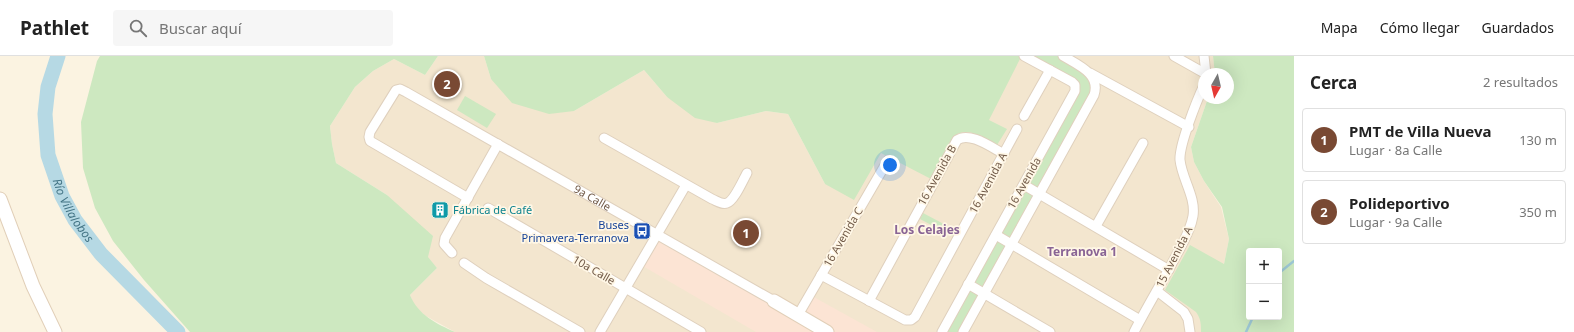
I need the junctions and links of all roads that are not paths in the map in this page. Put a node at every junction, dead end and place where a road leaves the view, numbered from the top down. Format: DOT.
graph roads {
  1 [pos="1024,56"];
  2 [pos="1063,56"];
  3 [pos="1174,56"];
  4 [pos="1204,56"];
  5 [pos="1205,68"];
  6 [pos="1050,70"];
  7 [pos="1198,70"];
  8 [pos="1087,71"];
  9 [pos="1198,102"];
  10 [pos="1024,116"];
  11 [pos="1189,127"];
  12 [pos="1017,129"];
  13 [pos="604,138"];
  14 [pos="1143,143"];
  15 [pos="498,144"];
  16 [pos="1004,154"];
  17 [pos="888,160"];
  18 [pos="747,173"];
  19 [pos="686,184"];
  20 [pos="1024,185"];
  21 [pos="1040,194"];
  22 [pos="468,198"];
  23 [pos="0,199"];
  24 [pos="488,208"];
  25 [pos="1096,226"];
  26 [pos="657,234"];
  27 [pos="996,235"];
  28 [pos="1012,244"];
  29 [pos="452,253"];
  30 [pos="464,263"];
  31 [pos="1169,270"];
  32 [pos="821,275"];
  33 [pos="968,284"];
  34 [pos="626,289"];
  35 [pos="1157,291"];
  36 [pos="984,294"];
  37 [pos="869,300"];
  38 [pos="774,301"];
  39 [pos="798,315"];
  40 [pos="1140,320"];
  41 [pos="825,331"];
  42 [pos="55,332"];
  43 [pos="580,332"];
  44 [pos="600,332"];
  45 [pos="701,332"];
  46 [pos="942,332"];
  47 [pos="963,332"];
  48 [pos="1050,332"];
  49 [pos="1134,332"];
  50 [pos="1190,332"];
  1 -- 6 [label="street, 16 Avenida"];
  2 -- 8 [label="street"];
  3 -- 7 [label="street"];
  4 -- 5 [label="street"];
  6 -- 10 [label="street"];
  6 -- 20 [label="street, 16 Avenida"];
  8 -- 11 [label="street"];
  8 -- 21 [label="street, 16 Avenida"];
  9 -- 11 [label="street, 15 Avenida A"];
  11 -- 31 [label="street, 15 Avenida A"];
  12 -- 16 [label="street, 16 Avenida A"];
  13 -- 19 [label="street"];
  14 -- 25 [label="street"];
  15 -- 22 [label="street"];
  15 -- 22 [label="street, 9a Calle"];
  15 -- 26 [label="street, 9a Calle"];
  16 -- 37 [label="street, 16 Avenida B"];
  16 -- 37 [label="street, 16 Avenida A"];
  17 -- 32 [label="street, 16 Avenida C"];
  18 -- 19 [label="street"];
  19 -- 26 [label="street"];
  20 -- 21 [label="street"];
  20 -- 27 [label="street, 16 Avenida"];
  21 -- 25 [label="street"];
  21 -- 28 [label="street, 16 Avenida"];
  22 -- 29 [label="street"];
  23 -- 42 [label="main road"];
  24 -- 34 [label="street, 10a Calle"];
  25 -- 31 [label="street"];
  26 -- 34 [label="street"];
  26 -- 38 [label="street, 9a Calle"];
  27 -- 28 [label="street"];
  27 -- 33 [label="street, 16 Avenida"];
  28 -- 36 [label="street, 16 Avenida"];
  28 -- 40 [label="street"];
  30 -- 43 [label="street"];
  31 -- 35 [label="street, 15 Avenida A"];
  32 -- 37 [label="street"];
  32 -- 39 [label="street, 16 Avenida C"];
  33 -- 36 [label="street"];
  33 -- 46 [label="street, 16 Avenida"];
  34 -- 44 [label="street"];
  34 -- 45 [label="street, 10a Calle"];
  35 -- 40 [label="street, 15 Avenida A"];
  35 -- 50 [label="street"];
  36 -- 47 [label="street, 16 Avenida"];
  36 -- 48 [label="street"];
  38 -- 39 [label="main road, 9a Calle"];
  39 -- 41 [label="main road, 9a Calle"];
  40 -- 49 [label="street, 15 Avenida A"];
}
